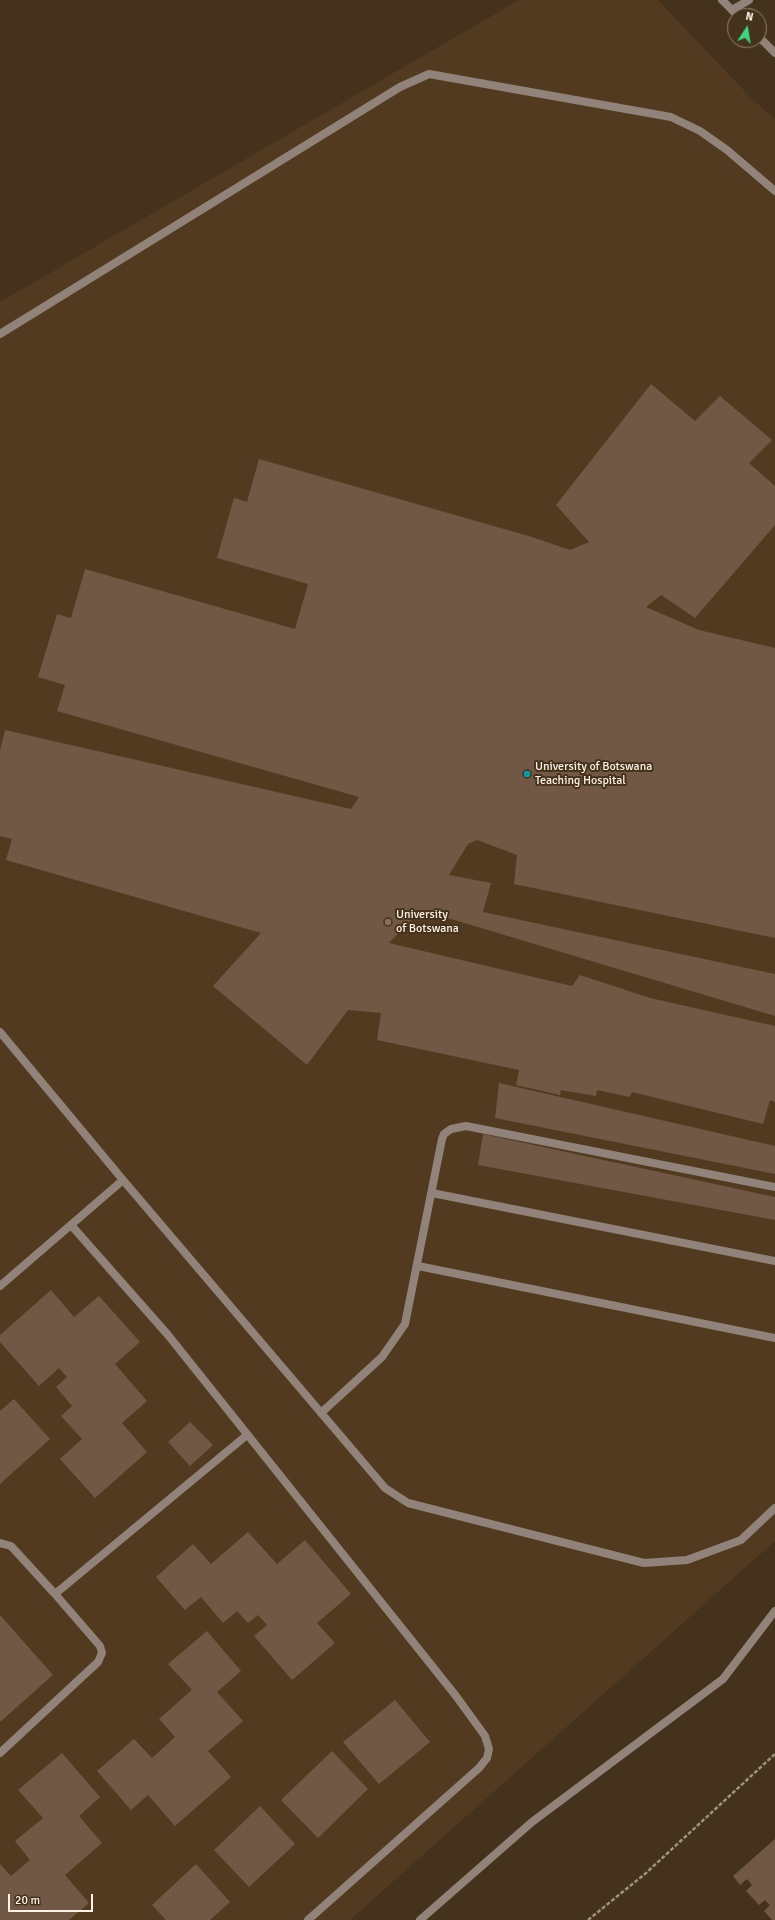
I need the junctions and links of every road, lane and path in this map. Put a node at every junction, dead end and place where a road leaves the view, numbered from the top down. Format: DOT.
graph roads {
  1 [pos="722,0"];
  2 [pos="749,0"];
  3 [pos="730,8"];
  4 [pos="740,8"];
  5 [pos="767,45"];
  6 [pos="775,53"];
  7 [pos="775,191"];
  8 [pos="0,334"];
  9 [pos="0,1032"];
  10 [pos="123,1180"];
  11 [pos="775,1187"];
  12 [pos="432,1193"];
  13 [pos="71,1225"];
  14 [pos="775,1261"];
  15 [pos="418,1266"];
  16 [pos="0,1286"];
  17 [pos="775,1338"];
  18 [pos="321,1413"];
  19 [pos="247,1435"];
  20 [pos="775,1508"];
  21 [pos="0,1543"];
  22 [pos="55,1594"];
  23 [pos="775,1611"];
  24 [pos="0,1753"];
  25 [pos="775,1754"];
  26 [pos="308,1920"];
  27 [pos="420,1920"];
  28 [pos="588,1920"];
  1 -- 3 [label="street"];
  2 -- 4 [label="street"];
  5 -- 6 [label="street"];
  7 -- 8 [label="street"];
  9 -- 10 [label="street"];
  10 -- 13 [label="street"];
  10 -- 18 [label="street"];
  11 -- 12 [label="street"];
  12 -- 14 [label="street"];
  12 -- 15 [label="street"];
  13 -- 16 [label="street"];
  13 -- 19 [label="street"];
  15 -- 17 [label="street"];
  15 -- 18 [label="street"];
  18 -- 20 [label="street"];
  19 -- 22 [label="street"];
  19 -- 26 [label="street"];
  21 -- 22 [label="street"];
  22 -- 24 [label="street"];
  23 -- 27 [label="street"];
  25 -- 28 [label="path"];
}
